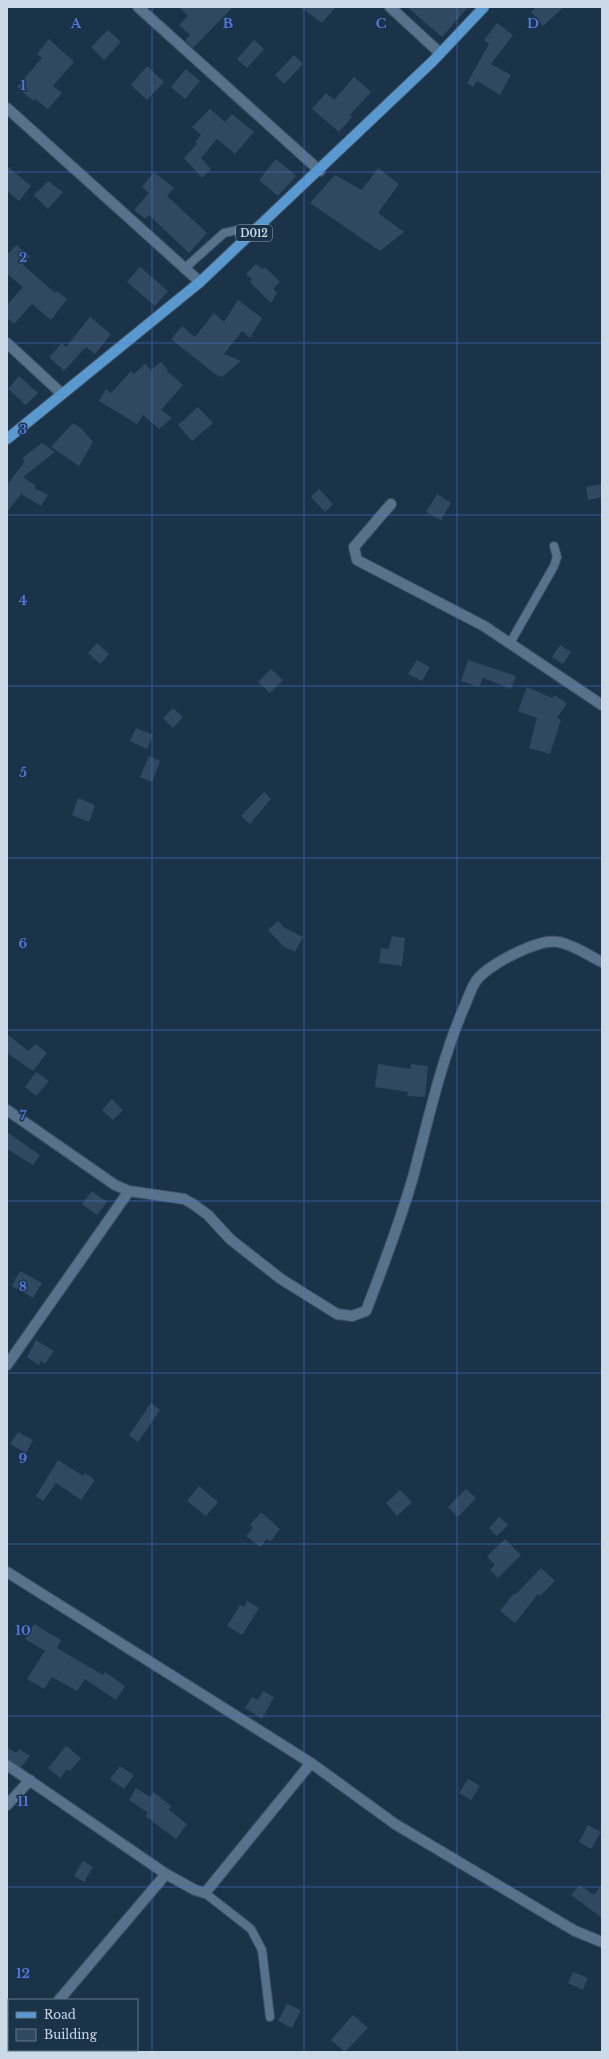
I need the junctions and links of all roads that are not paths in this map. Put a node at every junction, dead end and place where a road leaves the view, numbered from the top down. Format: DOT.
graph roads {
  1 [pos="138,7"];
  2 [pos="390,7"];
  3 [pos="484,7"];
  4 [pos="440,53"];
  5 [pos="7,108"];
  6 [pos="320,171"];
  7 [pos="249,237"];
  8 [pos="184,269"];
  9 [pos="200,282"];
  10 [pos="7,343"];
  11 [pos="62,394"];
  12 [pos="7,439"];
  13 [pos="391,504"];
  14 [pos="554,546"];
  15 [pos="510,643"];
  16 [pos="602,705"];
  17 [pos="602,962"];
  18 [pos="7,1110"];
  19 [pos="129,1191"];
  20 [pos="7,1365"];
  21 [pos="7,1572"];
  22 [pos="311,1763"];
  23 [pos="7,1765"];
  24 [pos="30,1780"];
  25 [pos="7,1805"];
  26 [pos="166,1874"];
  27 [pos="205,1892"];
  28 [pos="602,1942"];
  29 [pos="60,1999"];
  30 [pos="270,2018"];
  1 -- 6 [label="street"];
  2 -- 4 [label="street"];
  3 -- 4 [label="main road, D012"];
  4 -- 6 [label="main road, D012"];
  5 -- 8 [label="street"];
  6 -- 7 [label="main road, D012"];
  7 -- 8 [label="lane"];
  7 -- 9 [label="main road, D012"];
  8 -- 9 [label="street"];
  9 -- 11 [label="main road, D012"];
  10 -- 11 [label="street"];
  11 -- 12 [label="main road, D012"];
  13 -- 15 [label="street"];
  14 -- 15 [label="lane"];
  15 -- 16 [label="street"];
  17 -- 19 [label="street"];
  18 -- 19 [label="street"];
  19 -- 20 [label="street"];
  21 -- 22 [label="street"];
  22 -- 27 [label="street"];
  22 -- 28 [label="street"];
  23 -- 24 [label="street"];
  24 -- 25 [label="street"];
  24 -- 26 [label="street"];
  26 -- 27 [label="street"];
  26 -- 29 [label="street"];
  27 -- 30 [label="lane"];
}
